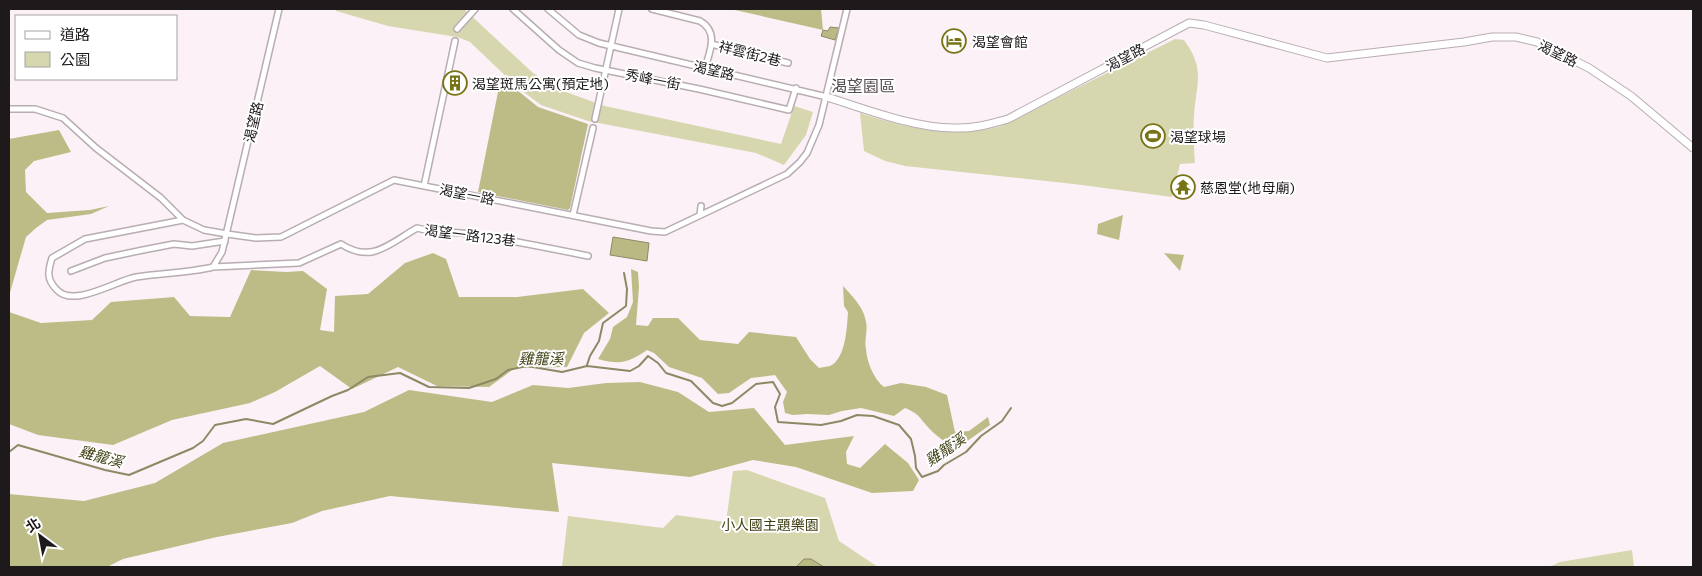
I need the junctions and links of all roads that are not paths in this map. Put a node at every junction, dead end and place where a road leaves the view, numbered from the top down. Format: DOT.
graph roads {
  1 [pos="279,9"];
  2 [pos="475,9"];
  3 [pos="513,9"];
  4 [pos="548,9"];
  5 [pos="620,9"];
  6 [pos="652,9"];
  7 [pos="848,9"];
  8 [pos="457,29"];
  9 [pos="455,41"];
  10 [pos="711,44"];
  11 [pos="611,46"];
  12 [pos="788,63"];
  13 [pos="705,68"];
  14 [pos="606,70"];
  15 [pos="796,88"];
  16 [pos="827,97"];
  17 [pos="9,109"];
  18 [pos="595,119"];
  19 [pos="593,128"];
  20 [pos="1693,148"];
  21 [pos="424,186"];
  22 [pos="701,206"];
  23 [pos="573,215"];
  24 [pos="700,215"];
  25 [pos="183,220"];
  26 [pos="226,234"];
  27 [pos="225,241"];
  28 [pos="588,256"];
  29 [pos="213,267"];
  30 [pos="71,271"];
  1 -- 26 [label="street, 渴望路"];
  2 -- 8 [label="street"];
  3 -- 14 [label="street, 秀峰一街"];
  4 -- 11 [label="street, 渴望路"];
  5 -- 11 [label="street"];
  6 -- 10 [label="street"];
  7 -- 16 [label="street, 渴望一路"];
  9 -- 21 [label="street"];
  10 -- 12 [label="street, 祥雲街2巷"];
  10 -- 13 [label="street"];
  11 -- 13 [label="street, 渴望路"];
  11 -- 14 [label="street"];
  13 -- 15 [label="street, 渴望路"];
  14 -- 15 [label="street, 秀峰一街"];
  14 -- 18 [label="street"];
  15 -- 16 [label="street, 渴望路"];
  16 -- 20 [label="street, 渴望路"];
  16 -- 24 [label="street, 渴望一路"];
  17 -- 25 [label="street, 渴望一路"];
  19 -- 23 [label="street"];
  21 -- 23 [label="street, 渴望一路"];
  21 -- 26 [label="street, 渴望一路"];
  22 -- 24 [label="street"];
  23 -- 24 [label="street, 渴望一路"];
  25 -- 26 [label="street, 渴望一路"];
  25 -- 29 [label="street, 渴望一路123巷"];
  26 -- 27 [label="street, 渴望路"];
  27 -- 29 [label="street, 渴望路"];
  27 -- 30 [label="street"];
  28 -- 29 [label="street, 渴望一路123巷"];
}
